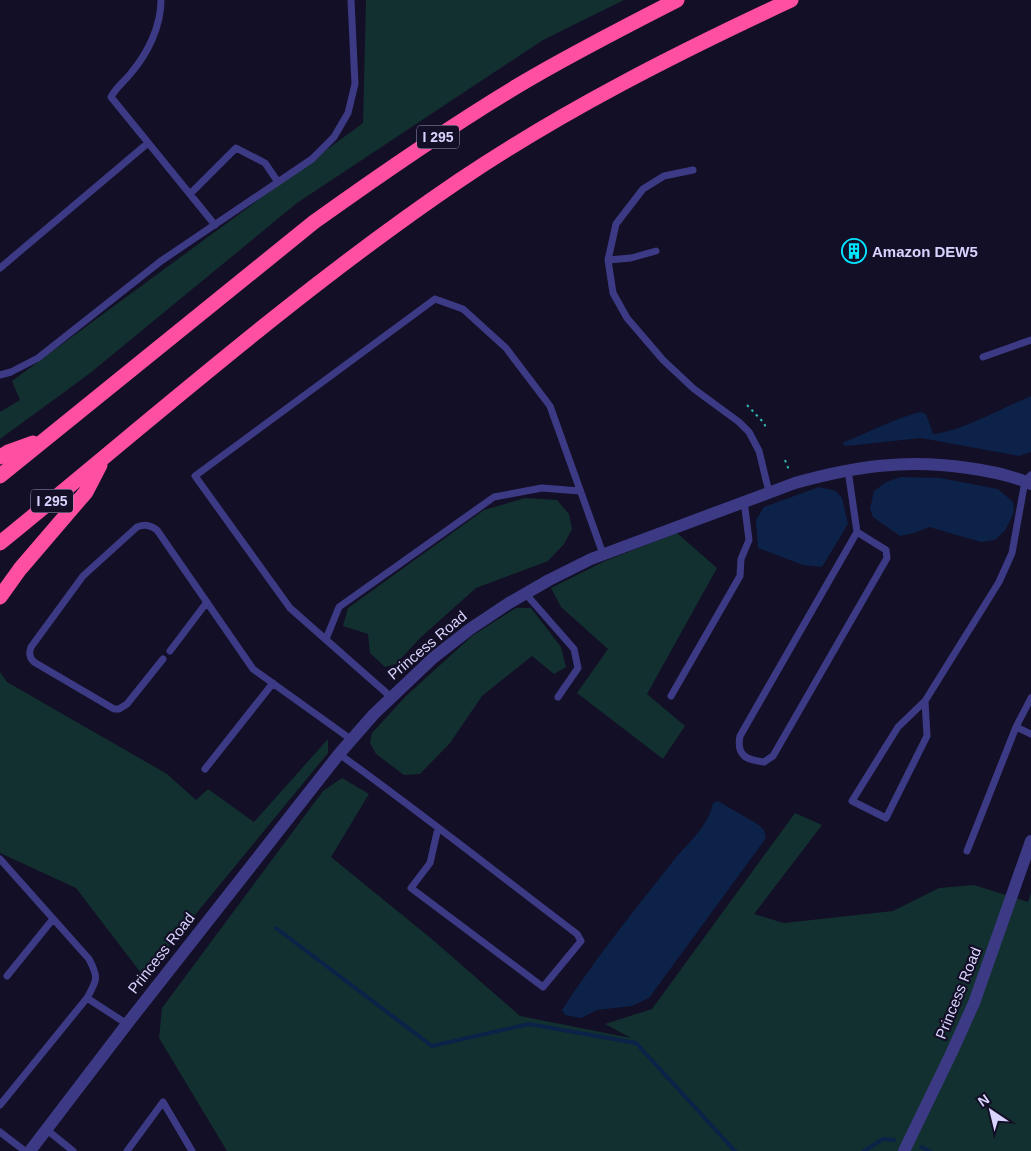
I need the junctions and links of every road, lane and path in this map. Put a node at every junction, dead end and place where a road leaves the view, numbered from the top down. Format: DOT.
graph roads {
  1 [pos="161,0"];
  2 [pos="351,0"];
  3 [pos="677,0"];
  4 [pos="791,0"];
  5 [pos="148,143"];
  6 [pos="693,170"];
  7 [pos="278,182"];
  8 [pos="190,194"];
  9 [pos="216,224"];
  10 [pos="656,252"];
  11 [pos="608,260"];
  12 [pos="0,268"];
  13 [pos="1031,340"];
  14 [pos="983,357"];
  15 [pos="0,374"];
  16 [pos="747,405"];
  17 [pos="766,428"];
  18 [pos="43,440"];
  19 [pos="0,457"];
  20 [pos="104,459"];
  21 [pos="785,460"];
  22 [pos="789,470"];
  23 [pos="848,470"];
  24 [pos="0,476"];
  25 [pos="1029,480"];
  26 [pos="580,491"];
  27 [pos="769,492"];
  28 [pos="744,501"];
  29 [pos="858,532"];
  30 [pos="0,544"];
  31 [pos="603,554"];
  32 [pos="526,593"];
  33 [pos="0,597"];
  34 [pos="207,602"];
  35 [pos="326,640"];
  36 [pos="170,651"];
  37 [pos="163,659"];
  38 [pos="273,683"];
  39 [pos="671,696"];
  40 [pos="391,697"];
  41 [pos="558,697"];
  42 [pos="1031,698"];
  43 [pos="925,701"];
  44 [pos="1016,727"];
  45 [pos="1031,734"];
  46 [pos="352,740"];
  47 [pos="339,754"];
  48 [pos="204,769"];
  49 [pos="438,828"];
  50 [pos="1031,841"];
  51 [pos="966,851"];
  52 [pos="0,859"];
  53 [pos="53,919"];
  54 [pos="7,976"];
  55 [pos="87,998"];
  56 [pos="127,1024"];
  57 [pos="0,1105"];
  58 [pos="47,1130"];
  59 [pos="0,1132"];
  60 [pos="25,1151"];
  61 [pos="30,1151"];
  62 [pos="73,1151"];
  63 [pos="127,1151"];
  64 [pos="192,1151"];
  65 [pos="904,1151"];
  1 -- 5 [label="lane"];
  2 -- 7 [label="lane"];
  3 -- 18 [label="highway, I 295"];
  4 -- 20 [label="highway, I 295"];
  5 -- 8 [label="lane"];
  5 -- 12 [label="lane"];
  6 -- 11 [label="lane"];
  7 -- 8 [label="lane"];
  7 -- 9 [label="lane"];
  8 -- 9 [label="lane"];
  9 -- 15 [label="lane"];
  10 -- 11 [label="lane"];
  11 -- 27 [label="lane"];
  13 -- 14 [label="lane"];
  16 -- 17 [label="path"];
  18 -- 19 [label="highway"];
  18 -- 24 [label="highway, I 295"];
  20 -- 30 [label="highway, I 295"];
  20 -- 33 [label="highway"];
  21 -- 22 [label="path"];
  23 -- 25 [label="street, Princess Road"];
  23 -- 27 [label="street, Princess Road"];
  23 -- 29 [label="lane"];
  25 -- 43 [label="lane"];
  26 -- 31 [label="lane"];
  26 -- 35 [label="lane"];
  26 -- 35 [label="lane"];
  27 -- 28 [label="street, Princess Road"];
  28 -- 31 [label="street, Princess Road"];
  28 -- 39 [label="lane"];
  29 -- 29 [label="lane"];
  31 -- 32 [label="street, Princess Road"];
  32 -- 40 [label="street, Princess Road"];
  32 -- 41 [label="lane"];
  34 -- 36 [label="lane"];
  34 -- 37 [label="lane"];
  34 -- 38 [label="lane"];
  35 -- 40 [label="lane"];
  38 -- 46 [label="lane"];
  38 -- 48 [label="lane"];
  40 -- 46 [label="street, Princess Road"];
  42 -- 44 [label="lane"];
  43 -- 43 [label="lane"];
  44 -- 45 [label="lane"];
  44 -- 51 [label="lane"];
  46 -- 47 [label="street, Princess Road"];
  47 -- 49 [label="lane"];
  47 -- 56 [label="street, Princess Road"];
  49 -- 49 [label="lane"];
  50 -- 65 [label="street, Princess Road"];
  52 -- 53 [label="lane"];
  53 -- 54 [label="lane"];
  53 -- 55 [label="lane"];
  55 -- 56 [label="lane"];
  55 -- 57 [label="lane"];
  56 -- 58 [label="street, Princess Road"];
  58 -- 61 [label="street, Princess Road"];
  58 -- 62 [label="lane"];
  59 -- 60 [label="lane"];
  63 -- 64 [label="lane"];
}
